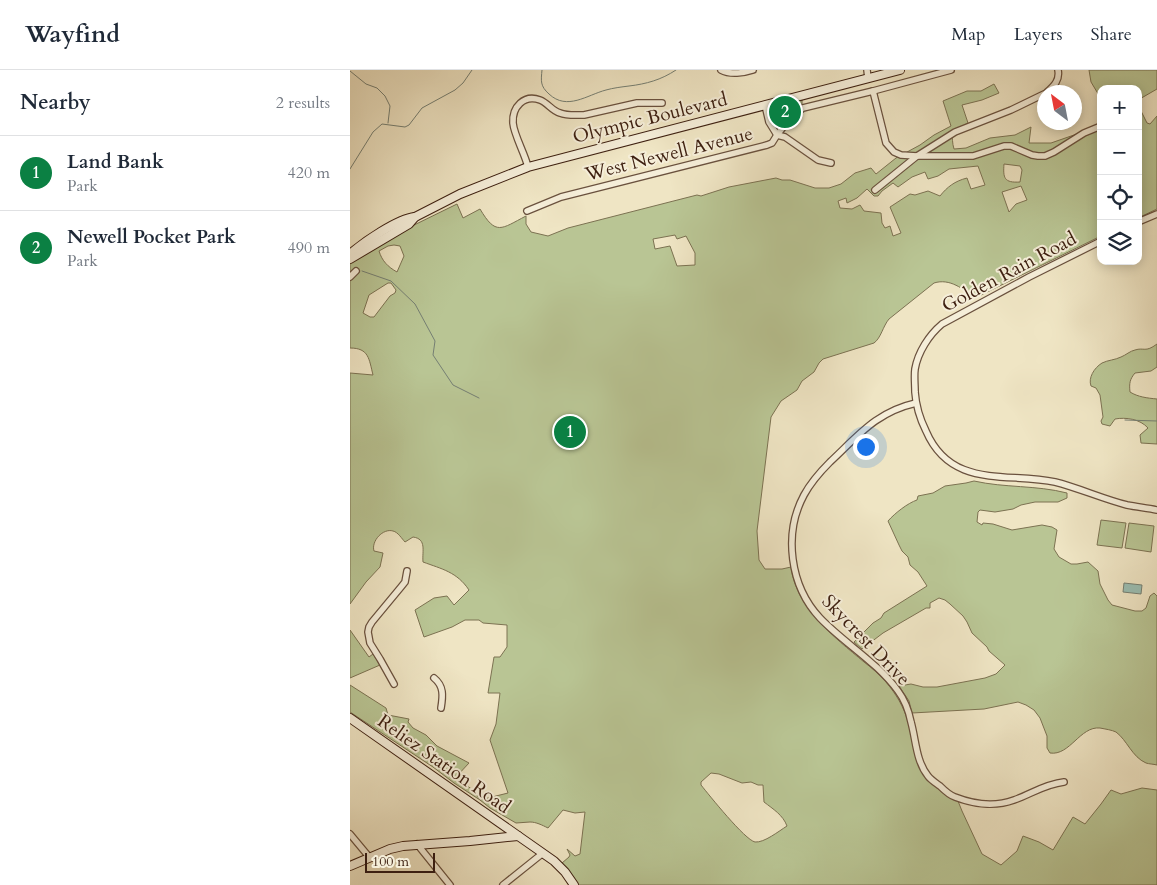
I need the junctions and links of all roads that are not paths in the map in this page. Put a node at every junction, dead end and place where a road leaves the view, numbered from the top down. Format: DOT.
graph roads {
  1 [pos="721,70"];
  2 [pos="754,70"];
  3 [pos="900,70"];
  4 [pos="951,70"];
  5 [pos="1058,70"];
  6 [pos="868,74"];
  7 [pos="1055,85"];
  8 [pos="873,91"];
  9 [pos="1037,97"];
  10 [pos="662,103"];
  11 [pos="765,105"];
  12 [pos="1097,128"];
  13 [pos="777,134"];
  14 [pos="917,156"];
  15 [pos="831,163"];
  16 [pos="528,167"];
  17 [pos="875,190"];
  18 [pos="527,211"];
  19 [pos="1157,214"];
  20 [pos="415,217"];
  21 [pos="1142,220"];
  22 [pos="1097,243"];
  23 [pos="359,246"];
  24 [pos="350,250"];
  25 [pos="350,254"];
  26 [pos="350,259"];
  27 [pos="356,271"];
  28 [pos="350,277"];
  29 [pos="916,403"];
  30 [pos="1157,510"];
  31 [pos="407,571"];
  32 [pos="434,678"];
  33 [pos="394,684"];
  34 [pos="441,708"];
  35 [pos="350,718"];
  36 [pos="1064,782"];
  37 [pos="350,834"];
  38 [pos="518,836"];
  39 [pos="417,844"];
  40 [pos="543,853"];
  41 [pos="370,858"];
  42 [pos="350,866"];
  43 [pos="450,885"];
  44 [pos="503,885"];
  45 [pos="574,885"];
  1 -- 2 [label="street"];
  3 -- 6 [label="main road, Olympic Boulevard"];
  4 -- 8 [label="street, West Newell Avenue"];
  5 -- 7 [label="street"];
  6 -- 11 [label="main road, Olympic Boulevard"];
  8 -- 13 [label="street, West Newell Avenue"];
  8 -- 14 [label="street"];
  9 -- 14 [label="street"];
  10 -- 16 [label="street"];
  11 -- 13 [label="street"];
  11 -- 16 [label="main road, Olympic Boulevard"];
  12 -- 14 [label="street"];
  13 -- 15 [label="street"];
  13 -- 18 [label="street, West Newell Avenue"];
  14 -- 17 [label="street"];
  16 -- 20 [label="main road, Olympic Boulevard"];
  19 -- 21 [label="street"];
  20 -- 23 [label="main road, Olympic Boulevard"];
  20 -- 26 [label="main road, Olympic Boulevard"];
  22 -- 29 [label="street, Golden Rain Road"];
  23 -- 24 [label="main road"];
  23 -- 25 [label="main road, Olympic Boulevard"];
  27 -- 28 [label="street"];
  29 -- 30 [label="street, Golden Rain Road"];
  29 -- 36 [label="street, Skycrest Drive"];
  31 -- 33 [label="street"];
  32 -- 34 [label="street"];
  35 -- 38 [label="main road, Reliez Station Road"];
  37 -- 41 [label="street"];
  38 -- 39 [label="main road"];
  38 -- 40 [label="main road, Reliez Station Road"];
  39 -- 41 [label="main road"];
  39 -- 43 [label="street"];
  40 -- 44 [label="street"];
  40 -- 45 [label="main road, Reliez Station Road"];
  41 -- 42 [label="main road"];
}
